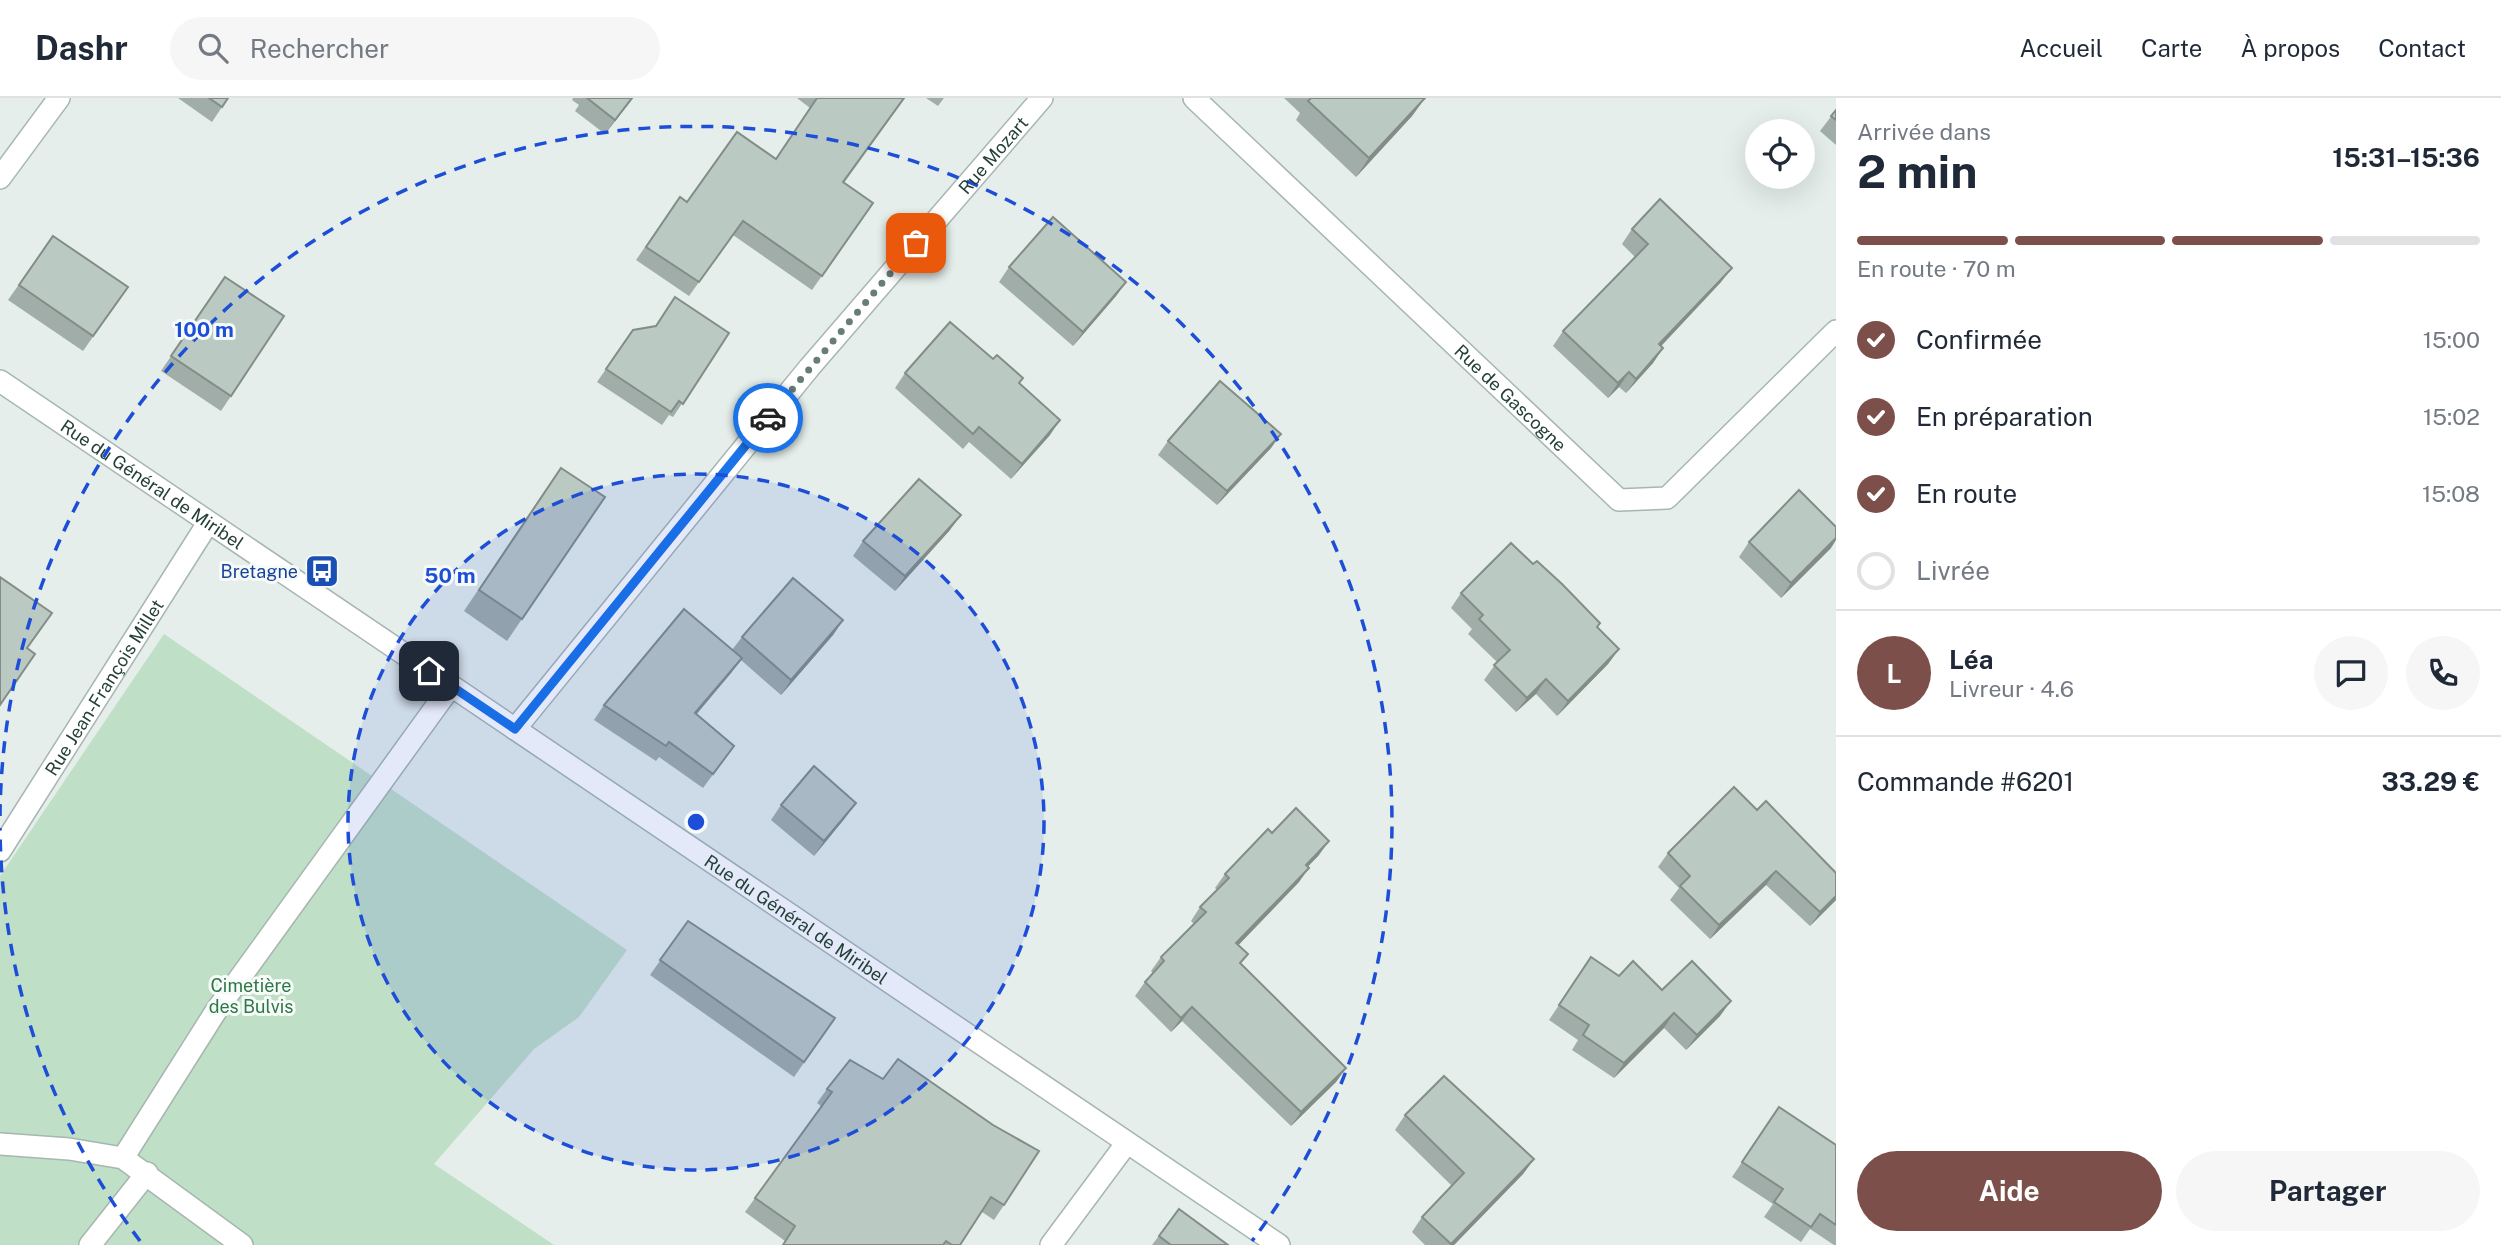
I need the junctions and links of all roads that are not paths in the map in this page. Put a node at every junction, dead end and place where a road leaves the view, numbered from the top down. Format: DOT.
graph roads {
  1 [pos="59,98"];
  2 [pos="1042,98"];
  3 [pos="1194,98"];
  4 [pos="0,178"];
  5 [pos="1836,331"];
  6 [pos="0,381"];
  7 [pos="208,523"];
  8 [pos="451,686"];
  9 [pos="515,729"];
  10 [pos="0,850"];
  11 [pos="0,1144"];
  12 [pos="1126,1144"];
  13 [pos="123,1158"];
  14 [pos="147,1173"];
  15 [pos="90,1245"];
  16 [pos="242,1245"];
  17 [pos="1051,1245"];
  18 [pos="1279,1245"];
  1 -- 4 [label="street"];
  2 -- 9 [label="street, Rue Mozart"];
  3 -- 5 [label="street, Rue de Gascogne"];
  6 -- 7 [label="street, Rue du Général de Miribel"];
  7 -- 8 [label="street, Rue du Général de Miribel"];
  7 -- 10 [label="street, Rue Jean-François Millet"];
  8 -- 9 [label="street, Rue du Général de Miribel"];
  8 -- 13 [label="street"];
  9 -- 12 [label="street, Rue du Général de Miribel"];
  11 -- 13 [label="street"];
  12 -- 17 [label="street"];
  12 -- 18 [label="street, Rue du Général de Miribel"];
  13 -- 14 [label="street"];
  14 -- 15 [label="street"];
  14 -- 16 [label="street"];
}
